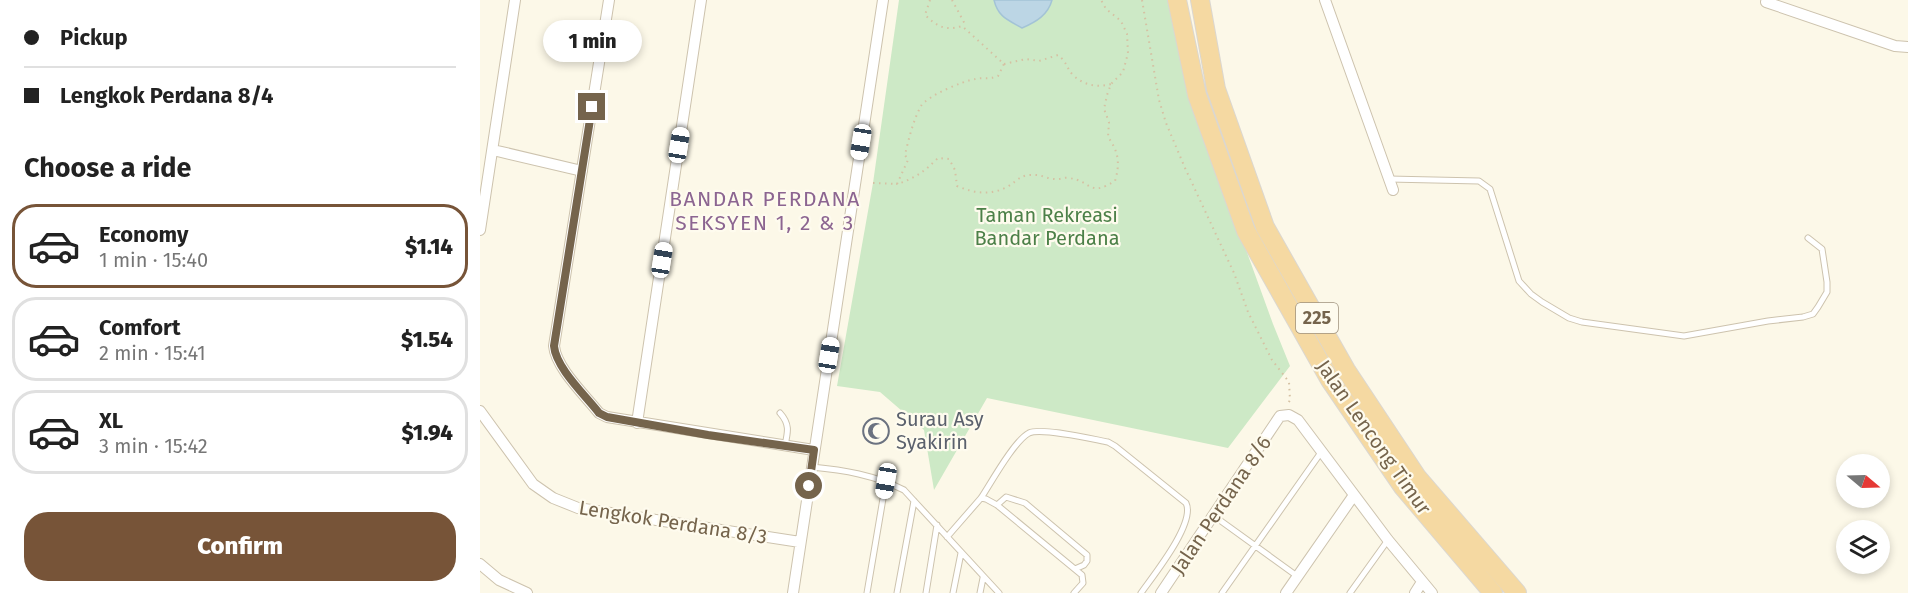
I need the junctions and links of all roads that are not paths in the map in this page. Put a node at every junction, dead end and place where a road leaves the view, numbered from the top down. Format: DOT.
graph roads {
  1 [pos="515,0"];
  2 [pos="609,0"];
  3 [pos="701,0"];
  4 [pos="883,0"];
  5 [pos="1177,0"];
  6 [pos="1200,0"];
  7 [pos="1324,0"];
  8 [pos="1766,2"];
  9 [pos="1908,47"];
  10 [pos="493,150"];
  11 [pos="582,171"];
  12 [pos="1389,179"];
  13 [pos="1393,190"];
  14 [pos="480,230"];
  15 [pos="1808,238"];
  16 [pos="480,411"];
  17 [pos="780,413"];
  18 [pos="637,423"];
  19 [pos="785,445"];
  20 [pos="814,450"];
  21 [pos="1322,451"];
  22 [pos="812,467"];
  23 [pos="886,481"];
  24 [pos="1354,495"];
  25 [pos="981,498"];
  26 [pos="914,501"];
  27 [pos="997,505"];
  28 [pos="1214,516"];
  29 [pos="937,525"];
  30 [pos="947,537"];
  31 [pos="1388,540"];
  32 [pos="800,542"];
  33 [pos="1255,545"];
  34 [pos="961,553"];
  35 [pos="480,564"];
  36 [pos="1075,568"];
  37 [pos="1298,577"];
  38 [pos="983,578"];
  39 [pos="1422,582"];
  40 [pos="527,593"];
  41 [pos="793,593"];
  42 [pos="867,593"];
  43 [pos="897,593"];
  44 [pos="926,593"];
  45 [pos="953,593"];
  46 [pos="980,593"];
  47 [pos="999,593"];
  48 [pos="1074,593"];
  49 [pos="1141,593"];
  50 [pos="1161,593"];
  51 [pos="1222,593"];
  52 [pos="1286,593"];
  53 [pos="1350,593"];
  54 [pos="1414,593"];
  55 [pos="1432,593"];
  56 [pos="1493,593"];
  57 [pos="1517,593"];
  1 -- 10 [label="street"];
  2 -- 11 [label="street"];
  3 -- 18 [label="street"];
  4 -- 20 [label="street"];
  5 -- 56 [label="highway, Jalan Lencong Timur / 225"];
  6 -- 57 [label="highway, Jalan Lencong Timur / 225"];
  7 -- 12 [label="street"];
  8 -- 9 [label="street"];
  10 -- 11 [label="street"];
  10 -- 14 [label="street"];
  11 -- 18 [label="street"];
  12 -- 13 [label="street"];
  12 -- 15 [label="lane"];
  16 -- 32 [label="street, Lengkok Perdana 8/3"];
  17 -- 19 [label="lane"];
  18 -- 19 [label="street"];
  19 -- 20 [label="street"];
  20 -- 22 [label="street"];
  21 -- 24 [label="street"];
  21 -- 28 [label="street, Jalan Perdana 8/6"];
  21 -- 33 [label="lane"];
  22 -- 23 [label="lane"];
  22 -- 32 [label="street"];
  23 -- 26 [label="lane"];
  23 -- 42 [label="lane"];
  24 -- 31 [label="street"];
  24 -- 37 [label="street"];
  25 -- 27 [label="lane"];
  25 -- 30 [label="lane"];
  25 -- 49 [label="lane"];
  26 -- 29 [label="lane"];
  26 -- 43 [label="lane"];
  27 -- 36 [label="lane"];
  27 -- 36 [label="lane"];
  28 -- 33 [label="lane"];
  28 -- 50 [label="street, Jalan Perdana 8/6"];
  29 -- 30 [label="lane"];
  29 -- 44 [label="lane"];
  30 -- 34 [label="lane"];
  31 -- 39 [label="street"];
  31 -- 53 [label="lane"];
  32 -- 41 [label="street"];
  33 -- 37 [label="lane"];
  33 -- 51 [label="lane"];
  34 -- 38 [label="lane"];
  34 -- 45 [label="lane"];
  35 -- 40 [label="street"];
  36 -- 48 [label="lane"];
  37 -- 52 [label="street"];
  38 -- 46 [label="lane"];
  38 -- 47 [label="lane"];
  39 -- 54 [label="street"];
  39 -- 55 [label="street"];
}
